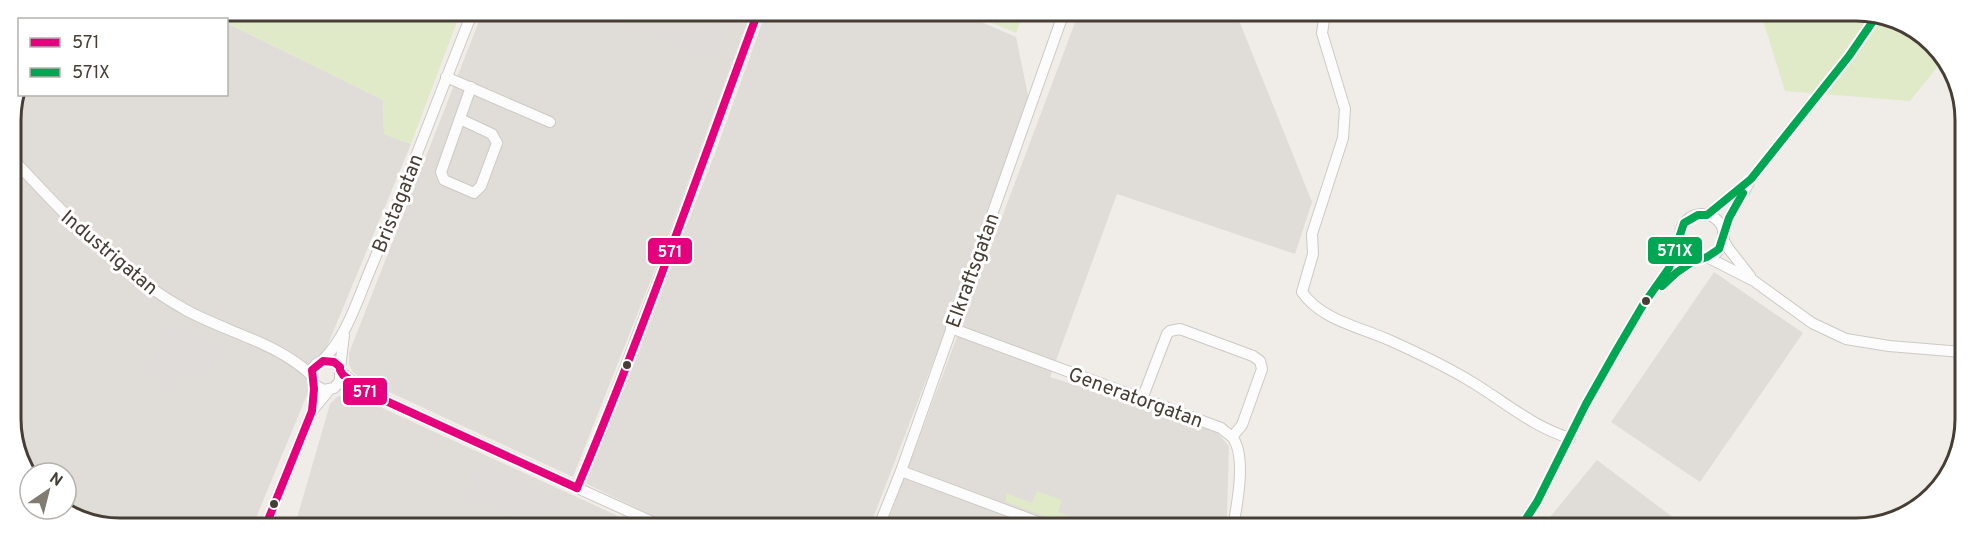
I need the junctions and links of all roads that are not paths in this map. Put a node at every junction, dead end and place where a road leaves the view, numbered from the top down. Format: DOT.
graph roads {
  1 [pos="469,21"];
  2 [pos="756,21"];
  3 [pos="1061,21"];
  4 [pos="1324,21"];
  5 [pos="1872,23"];
  6 [pos="446,77"];
  7 [pos="471,87"];
  8 [pos="460,119"];
  9 [pos="550,122"];
  10 [pos="21,168"];
  11 [pos="1751,179"];
  12 [pos="1707,215"];
  13 [pos="1723,236"];
  14 [pos="1680,240"];
  15 [pos="1704,258"];
  16 [pos="1754,281"];
  17 [pos="1636,319"];
  18 [pos="951,328"];
  19 [pos="345,329"];
  20 [pos="1955,351"];
  21 [pos="290,357"];
  22 [pos="321,361"];
  23 [pos="341,370"];
  24 [pos="312,378"];
  25 [pos="332,389"];
  26 [pos="364,391"];
  27 [pos="1142,399"];
  28 [pos="312,411"];
  29 [pos="1232,437"];
  30 [pos="1570,438"];
  31 [pos="901,471"];
  32 [pos="577,488"];
  33 [pos="269,518"];
  34 [pos="643,518"];
  35 [pos="882,518"];
  36 [pos="1028,518"];
  37 [pos="1234,518"];
  38 [pos="1527,518"];
  1 -- 6 [label="street, Bristagatan"];
  2 -- 32 [label="street"];
  3 -- 18 [label="street, Elkraftsgatan"];
  4 -- 30 [label="street"];
  5 -- 11 [label="street"];
  6 -- 7 [label="street"];
  6 -- 19 [label="street, Bristagatan"];
  7 -- 8 [label="street"];
  7 -- 9 [label="street"];
  8 -- 8 [label="street"];
  10 -- 21 [label="street, Industrigatan"];
  11 -- 12 [label="street"];
  11 -- 13 [label="street"];
  12 -- 13 [label="street"];
  12 -- 14 [label="street"];
  13 -- 15 [label="street"];
  13 -- 16 [label="street"];
  14 -- 15 [label="street"];
  14 -- 17 [label="street"];
  15 -- 16 [label="street"];
  15 -- 17 [label="street"];
  16 -- 20 [label="street"];
  17 -- 30 [label="street"];
  18 -- 27 [label="street, Generatorgatan"];
  18 -- 31 [label="street, Elkraftsgatan"];
  19 -- 22 [label="street, Bristagatan"];
  19 -- 23 [label="street, Bristagatan"];
  21 -- 22 [label="street, Industrigatan"];
  21 -- 24 [label="street, Industrigatan"];
  22 -- 23 [label="street"];
  22 -- 24 [label="street, Bristagatan"];
  23 -- 25 [label="street, Bristagatan"];
  23 -- 26 [label="street"];
  24 -- 25 [label="street"];
  24 -- 28 [label="street, Bristagatan"];
  25 -- 26 [label="street"];
  25 -- 28 [label="street, Bristagatan"];
  26 -- 32 [label="street"];
  27 -- 29 [label="street, Generatorgatan"];
  27 -- 29 [label="street"];
  28 -- 33 [label="street, Bristagatan"];
  29 -- 37 [label="street"];
  30 -- 38 [label="street"];
  31 -- 35 [label="street, Elkraftsgatan"];
  31 -- 36 [label="street"];
  32 -- 34 [label="street"];
}
